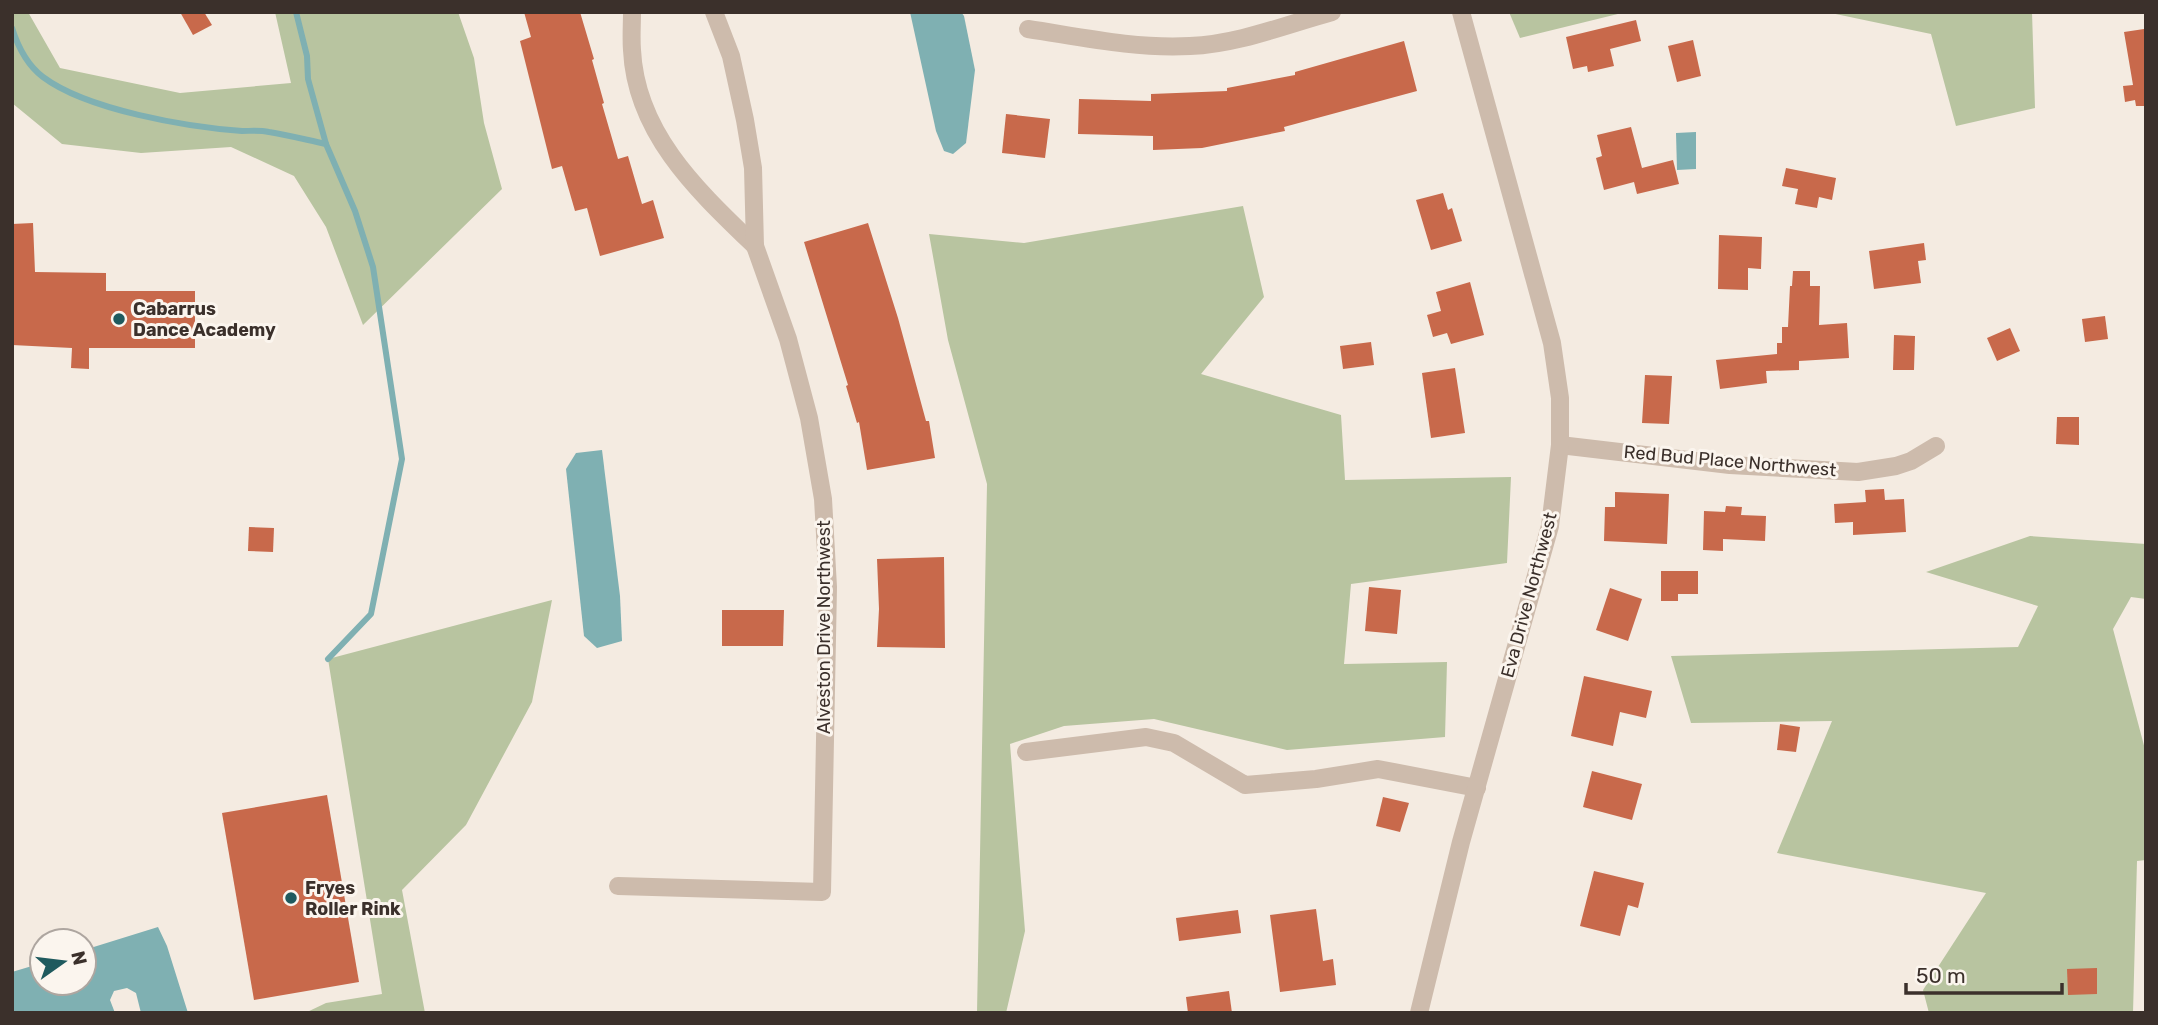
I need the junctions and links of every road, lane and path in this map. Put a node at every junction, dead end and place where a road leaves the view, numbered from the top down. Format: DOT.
graph roads {
  1 [pos="632,12"];
  2 [pos="714,12"];
  3 [pos="1332,12"];
  4 [pos="1461,12"];
  5 [pos="1028,29"];
  6 [pos="755,246"];
  7 [pos="1560,445"];
  8 [pos="1936,446"];
  9 [pos="1026,752"];
  10 [pos="1477,788"];
  11 [pos="618,886"];
  12 [pos="1419,1013"];
  1 -- 6 [label="street, Alveston Drive Northwest"];
  2 -- 6 [label="street, Alveston Drive Northwest"];
  3 -- 5 [label="street"];
  4 -- 7 [label="street, Eva Drive Northwest"];
  6 -- 11 [label="street, Alveston Drive Northwest"];
  7 -- 8 [label="street, Red Bud Place Northwest"];
  7 -- 10 [label="street, Eva Drive Northwest"];
  9 -- 10 [label="street"];
  10 -- 12 [label="street, Eva Drive Northwest"];
}
